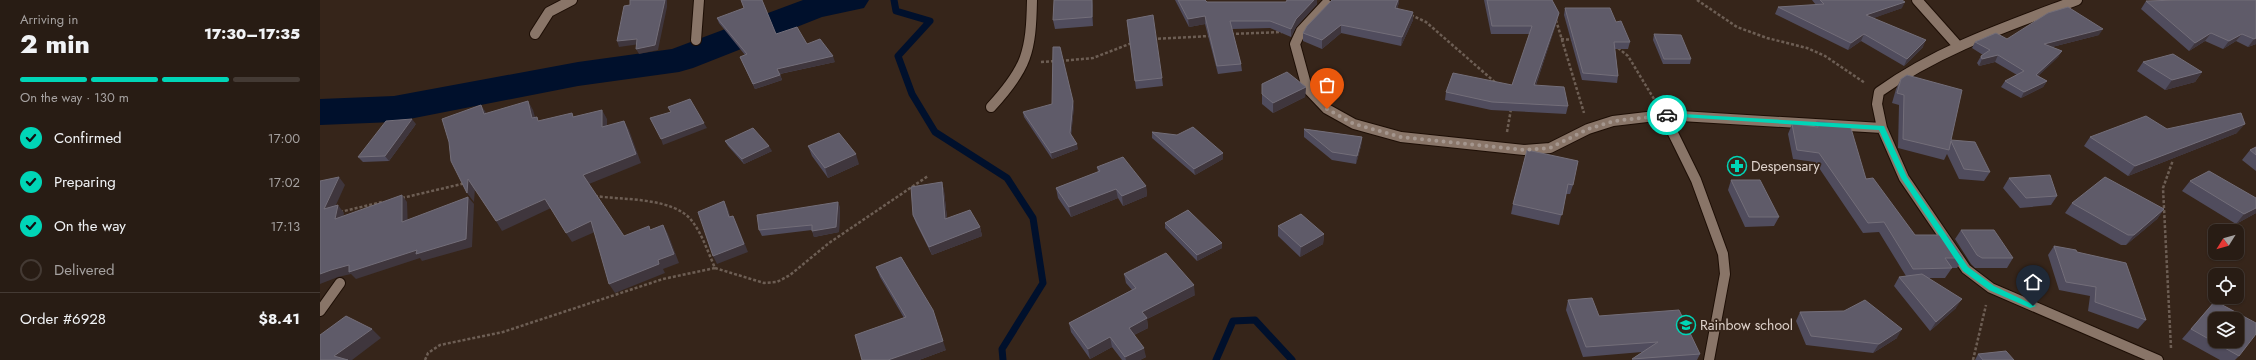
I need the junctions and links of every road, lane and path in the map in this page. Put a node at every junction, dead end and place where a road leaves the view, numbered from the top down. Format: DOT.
graph roads {
  1 [pos="572,0"];
  2 [pos="698,0"];
  3 [pos="1032,0"];
  4 [pos="1696,0"];
  5 [pos="1917,0"];
  6 [pos="2077,0"];
  7 [pos="1326,4"];
  8 [pos="1554,13"];
  9 [pos="1410,14"];
  10 [pos="1301,31"];
  11 [pos="535,34"];
  12 [pos="1230,34"];
  13 [pos="1214,35"];
  14 [pos="1152,39"];
  15 [pos="1561,39"];
  16 [pos="696,40"];
  17 [pos="1138,41"];
  18 [pos="1576,41"];
  19 [pos="1612,46"];
  20 [pos="1958,46"];
  21 [pos="1026,63"];
  22 [pos="1499,86"];
  23 [pos="1878,92"];
  24 [pos="1510,104"];
  25 [pos="991,107"];
  26 [pos="1664,115"];
  27 [pos="1882,128"];
  28 [pos="1588,129"];
  29 [pos="1504,147"];
  30 [pos="2173,160"];
  31 [pos="928,176"];
  32 [pos="474,182"];
  33 [pos="592,196"];
  34 [pos="398,199"];
  35 [pos="390,200"];
  36 [pos="337,212"];
  37 [pos="715,268"];
  38 [pos="340,283"];
  39 [pos="1991,288"];
  40 [pos="320,311"];
  41 [pos="2171,353"];
  42 [pos="425,360"];
  43 [pos="1709,360"];
  44 [pos="1973,360"];
  45 [pos="2158,360"];
  1 -- 11 [label="street"];
  2 -- 16 [label="street"];
  3 -- 21 [label="street"];
  4 -- 23 [label="path"];
  5 -- 20 [label="street"];
  6 -- 20 [label="street"];
  7 -- 10 [label="street"];
  8 -- 15 [label="path"];
  9 -- 22 [label="path"];
  10 -- 12 [label="path"];
  10 -- 29 [label="street"];
  13 -- 14 [label="path"];
  15 -- 18 [label="path"];
  15 -- 28 [label="path"];
  17 -- 21 [label="path"];
  19 -- 26 [label="path"];
  20 -- 23 [label="street"];
  21 -- 25 [label="street"];
  23 -- 27 [label="street"];
  24 -- 29 [label="path"];
  26 -- 27 [label="street"];
  26 -- 28 [label="street"];
  26 -- 43 [label="street"];
  27 -- 39 [label="street"];
  28 -- 29 [label="street"];
  30 -- 41 [label="path"];
  31 -- 37 [label="path"];
  32 -- 34 [label="path"];
  33 -- 37 [label="path"];
  35 -- 36 [label="path"];
  37 -- 42 [label="path"];
  38 -- 40 [label="street"];
  39 -- 44 [label="path"];
  39 -- 45 [label="street"];
}
